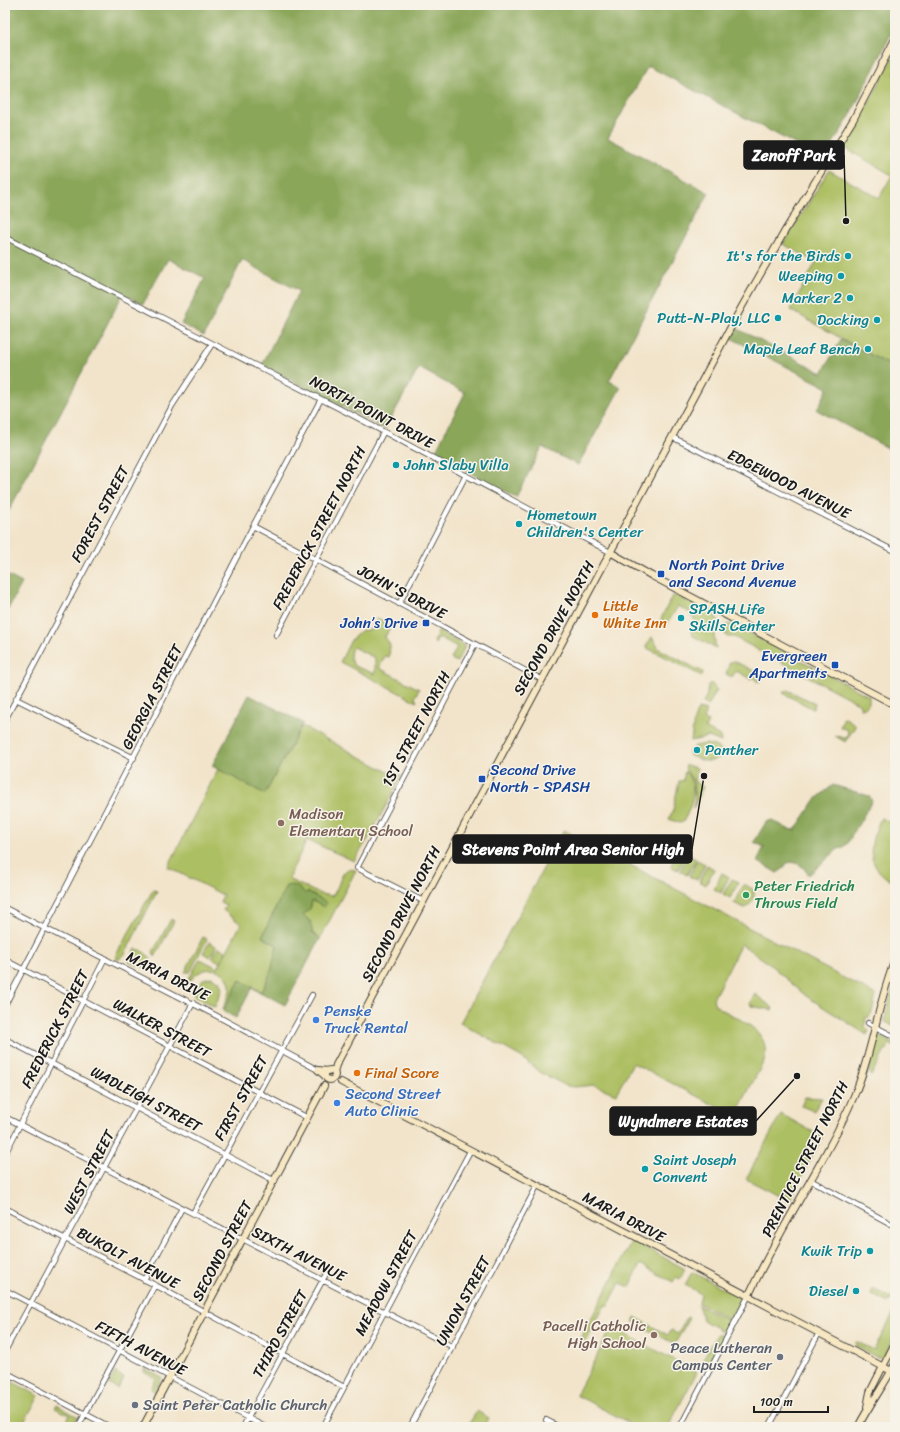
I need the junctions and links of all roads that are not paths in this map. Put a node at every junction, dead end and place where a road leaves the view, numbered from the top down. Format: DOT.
graph roads {
  1 [pos="895,39"];
  2 [pos="5,237"];
  3 [pos="212,344"];
  4 [pos="321,400"];
  5 [pos="383,433"];
  6 [pos="672,437"];
  7 [pos="466,475"];
  8 [pos="253,526"];
  9 [pos="894,551"];
  10 [pos="610,552"];
  11 [pos="315,559"];
  12 [pos="399,604"];
  13 [pos="276,635"];
  14 [pos="475,644"];
  15 [pos="541,679"];
  16 [pos="16,699"];
  17 [pos="895,705"];
  18 [pos="5,720"];
  19 [pos="134,758"];
  20 [pos="423,901"];
  21 [pos="5,908"];
  22 [pos="45,928"];
  23 [pos="105,958"];
  24 [pos="5,960"];
  25 [pos="895,960"];
  26 [pos="23,969"];
  27 [pos="312,995"];
  28 [pos="84,1000"];
  29 [pos="193,1003"];
  30 [pos="5,1005"];
  31 [pos="868,1023"];
  32 [pos="875,1026"];
  33 [pos="895,1037"];
  34 [pos="5,1039"];
  35 [pos="169,1045"];
  36 [pos="281,1050"];
  37 [pos="52,1063"];
  38 [pos="318,1070"];
  39 [pos="329,1075"];
  40 [pos="259,1092"];
  41 [pos="137,1108"];
  42 [pos="5,1117"];
  43 [pos="308,1118"];
  44 [pos="20,1124"];
  45 [pos="470,1150"];
  46 [pos="224,1153"];
  47 [pos="5,1154"];
  48 [pos="105,1167"];
  49 [pos="275,1180"];
  50 [pos="810,1180"];
  51 [pos="537,1186"];
  52 [pos="5,1208"];
  53 [pos="182,1208"];
  54 [pos="193,1213"];
  55 [pos="895,1226"];
  56 [pos="243,1238"];
  57 [pos="66,1239"];
  58 [pos="326,1274"];
  59 [pos="144,1280"];
  60 [pos="323,1280"];
  61 [pos="155,1285"];
  62 [pos="5,1290"];
  63 [pos="748,1297"];
  64 [pos="31,1303"];
  65 [pos="204,1312"];
  66 [pos="384,1312"];
  67 [pos="819,1333"];
  68 [pos="895,1343"];
  69 [pos="452,1347"];
  70 [pos="120,1350"];
  71 [pos="5,1352"];
  72 [pos="283,1353"];
  73 [pos="895,1364"];
  74 [pos="883,1367"];
  75 [pos="5,1372"];
  76 [pos="893,1372"];
  77 [pos="170,1377"];
  78 [pos="344,1387"];
  79 [pos="867,1409"];
  80 [pos="85,1414"];
  81 [pos="248,1418"];
  82 [pos="546,1420"];
  83 [pos="78,1427"];
  84 [pos="110,1427"];
  85 [pos="143,1427"];
  86 [pos="242,1427"];
  87 [pos="265,1427"];
  88 [pos="323,1427"];
  89 [pos="410,1427"];
  90 [pos="559,1427"];
  91 [pos="680,1427"];
  92 [pos="769,1427"];
  93 [pos="858,1427"];
  1 -- 6 [label="street, SECOND DRIVE NORTH"];
  2 -- 3 [label="street, NORTH POINT DRIVE"];
  3 -- 4 [label="street, NORTH POINT DRIVE"];
  3 -- 16 [label="street, FOREST STREET"];
  4 -- 5 [label="street, NORTH POINT DRIVE"];
  4 -- 8 [label="street, GEORGIA STREET"];
  5 -- 7 [label="street, NORTH POINT DRIVE"];
  5 -- 11 [label="street, FREDERICK STREET NORTH"];
  6 -- 9 [label="street, EDGEWOOD AVENUE"];
  6 -- 10 [label="street, SECOND DRIVE NORTH"];
  7 -- 10 [label="street, NORTH POINT DRIVE"];
  7 -- 12 [label="street"];
  8 -- 11 [label="street, JOHN'S DRIVE"];
  8 -- 19 [label="street, GEORGIA STREET"];
  10 -- 15 [label="street, SECOND DRIVE NORTH"];
  10 -- 17 [label="street, NORTH POINT DRIVE"];
  11 -- 12 [label="street, JOHN'S DRIVE"];
  11 -- 13 [label="street, FREDERICK STREET NORTH"];
  12 -- 14 [label="street, JOHN'S DRIVE"];
  14 -- 15 [label="street, JOHN'S DRIVE"];
  14 -- 20 [label="street, 1ST STREET NORTH"];
  15 -- 20 [label="street, SECOND DRIVE NORTH"];
  16 -- 18 [label="street, FOREST STREET"];
  16 -- 19 [label="street"];
  19 -- 22 [label="street, GEORGIA STREET"];
  20 -- 39 [label="street, SECOND DRIVE NORTH"];
  21 -- 22 [label="street, MARIA DRIVE"];
  22 -- 23 [label="street, MARIA DRIVE"];
  22 -- 26 [label="street, GEORGIA STREET"];
  23 -- 28 [label="street, FREDERICK STREET"];
  23 -- 29 [label="street, MARIA DRIVE"];
  24 -- 26 [label="street, WALKER STREET"];
  25 -- 32 [label="street, PRENTICE STREET NORTH"];
  26 -- 28 [label="street, WALKER STREET"];
  26 -- 30 [label="street, GEORGIA STREET"];
  27 -- 36 [label="street, FIRST STREET"];
  28 -- 35 [label="street, WALKER STREET"];
  28 -- 37 [label="street, FREDERICK STREET"];
  29 -- 35 [label="street, WEST STREET"];
  29 -- 36 [label="street, MARIA DRIVE"];
  31 -- 32 [label="street"];
  32 -- 33 [label="street"];
  32 -- 50 [label="street, PRENTICE STREET NORTH"];
  34 -- 37 [label="street, WADLEIGH STREET"];
  35 -- 40 [label="street, WALKER STREET"];
  35 -- 41 [label="street, WEST STREET"];
  36 -- 38 [label="street, MARIA DRIVE"];
  36 -- 40 [label="street, FIRST STREET"];
  37 -- 41 [label="street, WADLEIGH STREET"];
  37 -- 44 [label="street, FREDERICK STREET"];
  38 -- 39 [label="street, MARIA DRIVE"];
  39 -- 43 [label="street, SECOND STREET"];
  39 -- 45 [label="street, MARIA DRIVE"];
  40 -- 43 [label="street, WALKER STREET"];
  40 -- 46 [label="street, FIRST STREET"];
  41 -- 46 [label="street, WADLEIGH STREET"];
  41 -- 48 [label="street, WEST STREET"];
  42 -- 44 [label="street, SIXTH AVENUE"];
  43 -- 49 [label="street, SECOND STREET"];
  44 -- 47 [label="street, FREDERICK STREET"];
  44 -- 48 [label="street, SIXTH AVENUE"];
  45 -- 51 [label="street, MARIA DRIVE"];
  45 -- 66 [label="street, MEADOW STREET"];
  46 -- 49 [label="street, WADLEIGH STREET"];
  46 -- 54 [label="street, FIRST STREET"];
  48 -- 53 [label="street, SIXTH AVENUE"];
  48 -- 57 [label="street, WEST STREET"];
  49 -- 56 [label="street, SECOND STREET"];
  50 -- 55 [label="street"];
  50 -- 63 [label="street, PRENTICE STREET NORTH"];
  51 -- 63 [label="street, MARIA DRIVE"];
  51 -- 69 [label="street, UNION STREET"];
  52 -- 57 [label="street, BUKOLT AVENUE"];
  53 -- 54 [label="street, SIXTH AVENUE"];
  53 -- 59 [label="street"];
  54 -- 56 [label="street, SIXTH AVENUE"];
  56 -- 60 [label="street, SIXTH AVENUE"];
  56 -- 65 [label="street, SECOND STREET"];
  57 -- 59 [label="street, BUKOLT AVENUE"];
  57 -- 64 [label="street, WEST STREET"];
  58 -- 60 [label="street, THIRD STREET"];
  59 -- 61 [label="street, BUKOLT AVENUE"];
  60 -- 66 [label="street, SIXTH AVENUE"];
  60 -- 72 [label="street, THIRD STREET"];
  61 -- 65 [label="street, BUKOLT AVENUE"];
  61 -- 70 [label="street"];
  62 -- 64 [label="street, FIFTH AVENUE"];
  63 -- 67 [label="street, MARIA DRIVE"];
  63 -- 91 [label="street"];
  64 -- 70 [label="street, FIFTH AVENUE"];
  64 -- 71 [label="street, WEST STREET"];
  65 -- 72 [label="street, BUKOLT AVENUE"];
  65 -- 77 [label="street, SECOND STREET"];
  66 -- 69 [label="street, SIXTH AVENUE"];
  66 -- 78 [label="street, MEADOW STREET"];
  67 -- 74 [label="street, MARIA DRIVE"];
  67 -- 92 [label="street"];
  68 -- 74 [label="street"];
  69 -- 89 [label="street, UNION STREET"];
  70 -- 77 [label="street, FIFTH AVENUE"];
  70 -- 80 [label="street"];
  72 -- 78 [label="street, BUKOLT AVENUE"];
  72 -- 81 [label="street, THIRD STREET"];
  73 -- 76 [label="street"];
  74 -- 76 [label="street, MARIA DRIVE"];
  74 -- 79 [label="street"];
  75 -- 80 [label="street"];
  76 -- 79 [label="street"];
  77 -- 81 [label="street, FIFTH AVENUE"];
  77 -- 85 [label="street, SECOND STREET"];
  78 -- 88 [label="street, MEADOW STREET"];
  79 -- 93 [label="street"];
  80 -- 83 [label="street"];
  80 -- 84 [label="street"];
  81 -- 86 [label="street, THIRD STREET"];
  81 -- 87 [label="street, FIFTH AVENUE"];
  82 -- 90 [label="street"];
}
